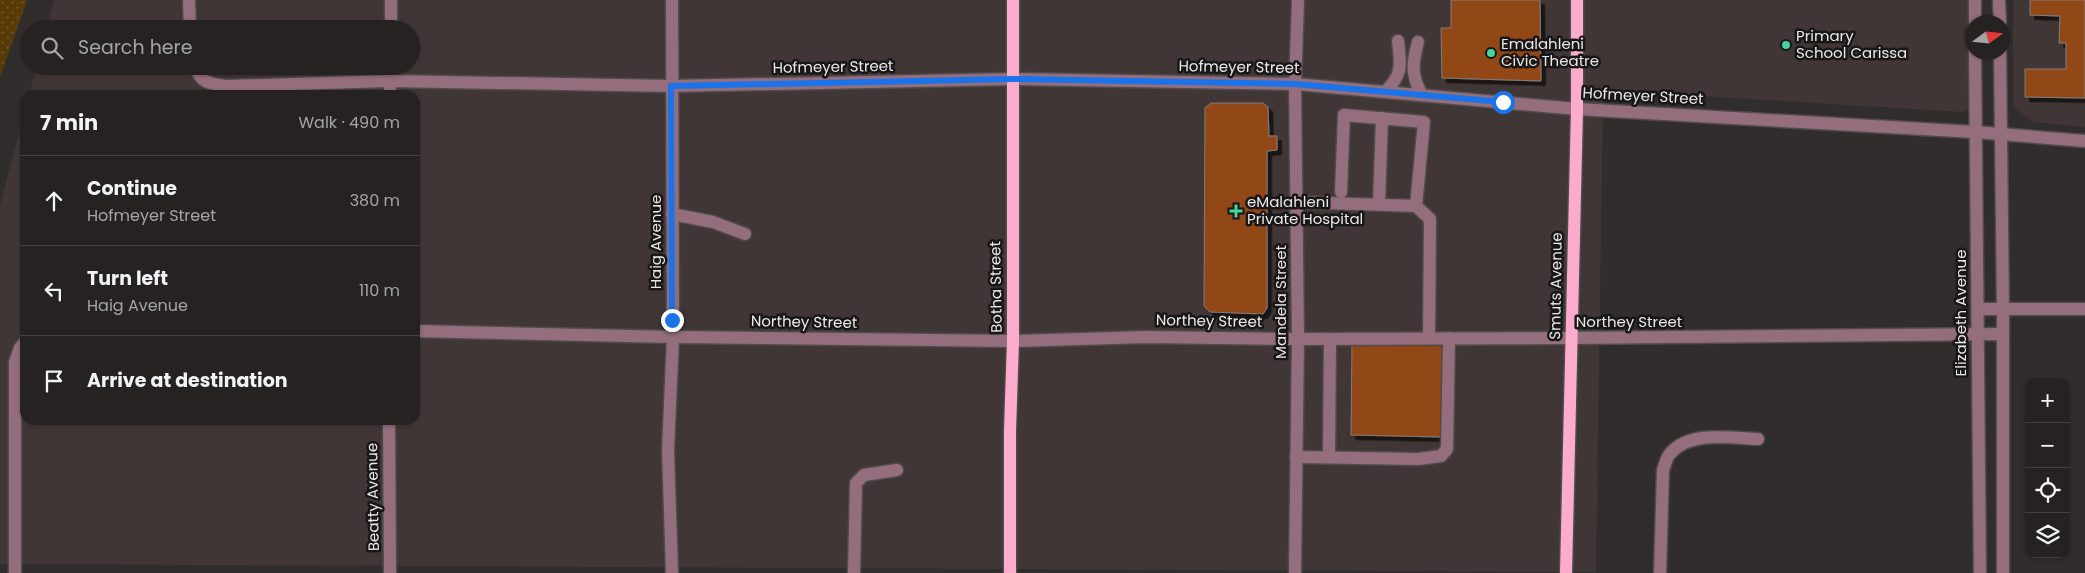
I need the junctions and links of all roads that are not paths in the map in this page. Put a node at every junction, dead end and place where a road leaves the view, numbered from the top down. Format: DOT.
graph roads {
  1 [pos="189,0"];
  2 [pos="391,0"];
  3 [pos="672,0"];
  4 [pos="1013,0"];
  5 [pos="1298,0"];
  6 [pos="1577,0"];
  7 [pos="1975,0"];
  8 [pos="1999,0"];
  9 [pos="1975,15"];
  10 [pos="2000,15"];
  11 [pos="190,20"];
  12 [pos="390,20"];
  13 [pos="1398,41"];
  14 [pos="1418,42"];
  15 [pos="1975,60"];
  16 [pos="2000,60"];
  17 [pos="198,75"];
  18 [pos="390,75"];
  19 [pos="1012,79"];
  20 [pos="390,81"];
  21 [pos="1295,84"];
  22 [pos="671,86"];
  23 [pos="318,89"];
  24 [pos="390,90"];
  25 [pos="1385,92"];
  26 [pos="1422,95"];
  27 [pos="1577,109"];
  28 [pos="1382,118"];
  29 [pos="1975,132"];
  30 [pos="2001,134"];
  31 [pos="2085,141"];
  32 [pos="1341,192"];
  33 [pos="1296,202"];
  34 [pos="1379,204"];
  35 [pos="1416,206"];
  36 [pos="672,214"];
  37 [pos="745,234"];
  38 [pos="2003,308"];
  39 [pos="1978,309"];
  40 [pos="2085,309"];
  41 [pos="420,331"];
  42 [pos="2003,334"];
  43 [pos="1976,335"];
  44 [pos="672,337"];
  45 [pos="1429,338"];
  46 [pos="1449,338"];
  47 [pos="1571,338"];
  48 [pos="1298,339"];
  49 [pos="1330,339"];
  50 [pos="1013,341"];
  51 [pos="20,348"];
  52 [pos="389,425"];
  53 [pos="1758,440"];
  54 [pos="1296,457"];
  55 [pos="1330,457"];
  56 [pos="897,470"];
  57 [pos="16,573"];
  58 [pos="390,573"];
  59 [pos="672,573"];
  60 [pos="854,573"];
  61 [pos="1010,573"];
  62 [pos="1294,573"];
  63 [pos="1566,573"];
  64 [pos="1660,573"];
  65 [pos="1980,573"];
  66 [pos="2003,573"];
  1 -- 11 [label="street"];
  2 -- 12 [label="street"];
  3 -- 22 [label="street, Haig Avenue"];
  4 -- 19 [label="main road, Botha Street"];
  5 -- 21 [label="street, Mandela Street"];
  6 -- 27 [label="main road, Smuts Avenue"];
  7 -- 9 [label="street"];
  8 -- 10 [label="street"];
  13 -- 25 [label="street"];
  14 -- 26 [label="street"];
  15 -- 29 [label="street, Elizabeth Avenue"];
  16 -- 30 [label="street"];
  17 -- 23 [label="street, Hofmeyer Street"];
  18 -- 20 [label="street"];
  19 -- 21 [label="street, Hofmeyer Street"];
  19 -- 22 [label="street, Hofmeyer Street"];
  19 -- 50 [label="main road, Botha Street"];
  20 -- 22 [label="street, Hofmeyer Street"];
  20 -- 23 [label="street, Hofmeyer Street"];
  20 -- 24 [label="street"];
  21 -- 25 [label="street, Hofmeyer Street"];
  21 -- 33 [label="street, Mandela Street"];
  22 -- 36 [label="street, Haig Avenue"];
  25 -- 26 [label="street, Hofmeyer Street"];
  26 -- 27 [label="street, Hofmeyer Street"];
  27 -- 29 [label="street, Hofmeyer Street"];
  27 -- 47 [label="main road, Smuts Avenue"];
  28 -- 32 [label="street"];
  28 -- 34 [label="street"];
  28 -- 35 [label="street"];
  29 -- 30 [label="street, Hofmeyer Street"];
  29 -- 39 [label="street, Elizabeth Avenue"];
  30 -- 31 [label="street, Hofmeyer Street"];
  30 -- 38 [label="street"];
  33 -- 34 [label="street"];
  33 -- 48 [label="street, Mandela Street"];
  34 -- 35 [label="street"];
  35 -- 45 [label="street"];
  36 -- 37 [label="street"];
  36 -- 44 [label="street, Haig Avenue"];
  38 -- 39 [label="street"];
  38 -- 40 [label="street"];
  38 -- 42 [label="street"];
  39 -- 43 [label="street, Elizabeth Avenue"];
  41 -- 44 [label="street, Northey Street"];
  42 -- 43 [label="street, Northey Street"];
  42 -- 66 [label="street"];
  43 -- 47 [label="street, Northey Street"];
  43 -- 65 [label="street, Elizabeth Avenue"];
  44 -- 50 [label="street, Northey Street"];
  44 -- 59 [label="street, Haig Avenue"];
  45 -- 46 [label="street, Northey Street"];
  45 -- 49 [label="street, Northey Street"];
  46 -- 47 [label="street, Northey Street"];
  46 -- 55 [label="street"];
  47 -- 63 [label="main road, Smuts Avenue"];
  48 -- 49 [label="street, Northey Street"];
  48 -- 50 [label="street, Northey Street"];
  48 -- 54 [label="street, Mandela Street"];
  49 -- 55 [label="street"];
  50 -- 61 [label="main road, Botha Street"];
  51 -- 57 [label="street"];
  52 -- 58 [label="street, Beatty Avenue"];
  53 -- 64 [label="street"];
  54 -- 55 [label="street"];
  54 -- 62 [label="street, Mandela Street"];
  56 -- 60 [label="street"];
}
